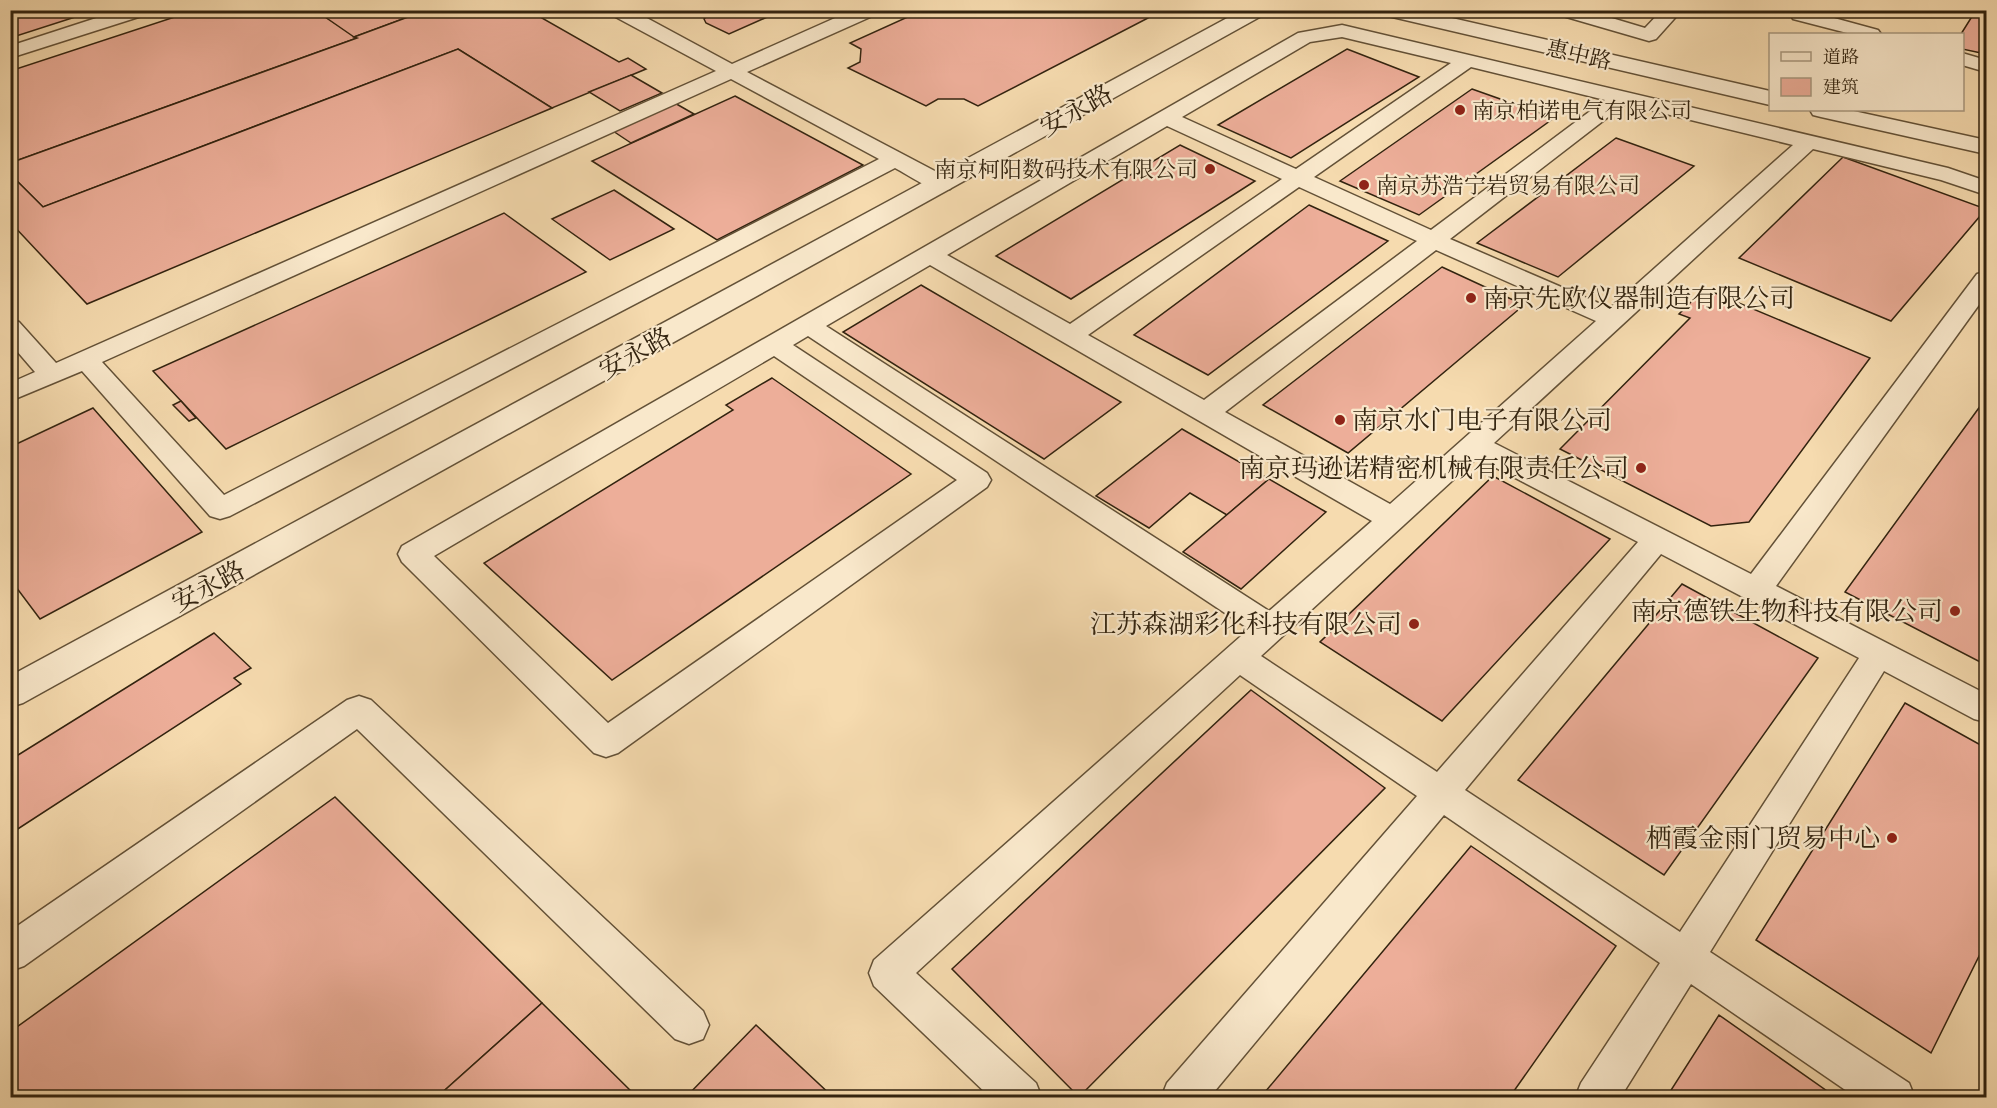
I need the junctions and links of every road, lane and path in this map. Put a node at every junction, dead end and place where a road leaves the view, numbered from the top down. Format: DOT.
graph roads {
  1 [pos="141,10"];
  2 [pos="617,10"];
  3 [pos="870,10"];
  4 [pos="1258,10"];
  5 [pos="1388,10"];
  6 [pos="1563,10"];
  7 [pos="1673,10"];
  8 [pos="1804,10"];
  9 [pos="1867,33"];
  10 [pos="10,52"];
  11 [pos="1964,60"];
  12 [pos="1467,61"];
  13 [pos="1986,66"];
  14 [pos="732,72"];
  15 [pos="1622,97"];
  16 [pos="1769,98"];
  17 [pos="1825,111"];
  18 [pos="1166,118"];
  19 [pos="1809,142"];
  20 [pos="1986,147"];
  21 [pos="895,159"];
  22 [pos="1297,179"];
  23 [pos="942,184"];
  24 [pos="1986,188"];
  25 [pos="1433,240"];
  26 [pos="929,255"];
  27 [pos="1986,279"];
  28 [pos="1613,319"];
  29 [pos="808,325"];
  30 [pos="10,327"];
  31 [pos="1070,336"];
  32 [pos="775,345"];
  33 [pos="86,360"];
  34 [pos="52,375"];
  35 [pos="10,393"];
  36 [pos="1205,413"];
  37 [pos="1474,444"];
  38 [pos="1392,519"];
  39 [pos="1658,538"];
  40 [pos="1757,589"];
  41 [pos="1271,628"];
  42 [pos="1879,653"];
  43 [pos="1238,657"];
  44 [pos="10,693"];
  45 [pos="1986,709"];
  46 [pos="1441,793"];
  47 [pos="10,953"];
  48 [pos="1685,957"];
  49 [pos="689,1025"];
  50 [pos="1021,1098"];
  51 [pos="1182,1098"];
  52 [pos="1596,1098"];
  53 [pos="1894,1098"];
  1 -- 10 [label="lane"];
  2 -- 14 [label="lane"];
  3 -- 14 [label="lane"];
  4 -- 23 [label="street, 安永路"];
  5 -- 16 [label="street, 惠中路"];
  6 -- 7 [label="lane"];
  8 -- 9 [label="lane"];
  11 -- 13 [label="lane"];
  12 -- 15 [label="lane"];
  12 -- 18 [label="lane"];
  12 -- 22 [label="lane"];
  14 -- 21 [label="lane"];
  14 -- 33 [label="lane"];
  15 -- 19 [label="lane"];
  15 -- 25 [label="lane"];
  17 -- 20 [label="street"];
  18 -- 22 [label="lane"];
  18 -- 26 [label="lane"];
  19 -- 24 [label="lane"];
  19 -- 28 [label="lane"];
  21 -- 23 [label="lane"];
  21 -- 33 [label="lane"];
  22 -- 25 [label="lane"];
  22 -- 31 [label="lane"];
  23 -- 44 [label="street, 安永路"];
  25 -- 28 [label="lane"];
  25 -- 36 [label="lane"];
  26 -- 29 [label="lane"];
  26 -- 31 [label="lane"];
  27 -- 40 [label="lane"];
  28 -- 37 [label="lane"];
  29 -- 32 [label="lane"];
  29 -- 41 [label="lane"];
  30 -- 34 [label="lane"];
  31 -- 36 [label="lane"];
  32 -- 32 [label="lane"];
  33 -- 34 [label="lane"];
  34 -- 35 [label="lane"];
  36 -- 38 [label="lane"];
  37 -- 38 [label="lane"];
  37 -- 39 [label="lane"];
  38 -- 41 [label="lane"];
  39 -- 40 [label="lane"];
  39 -- 46 [label="lane"];
  40 -- 42 [label="lane"];
  41 -- 43 [label="lane"];
  42 -- 45 [label="lane"];
  42 -- 48 [label="lane"];
  43 -- 46 [label="lane"];
  43 -- 50 [label="lane"];
  46 -- 48 [label="lane"];
  46 -- 51 [label="lane"];
  47 -- 49 [label="lane"];
  48 -- 52 [label="lane"];
  48 -- 53 [label="lane"];
}
